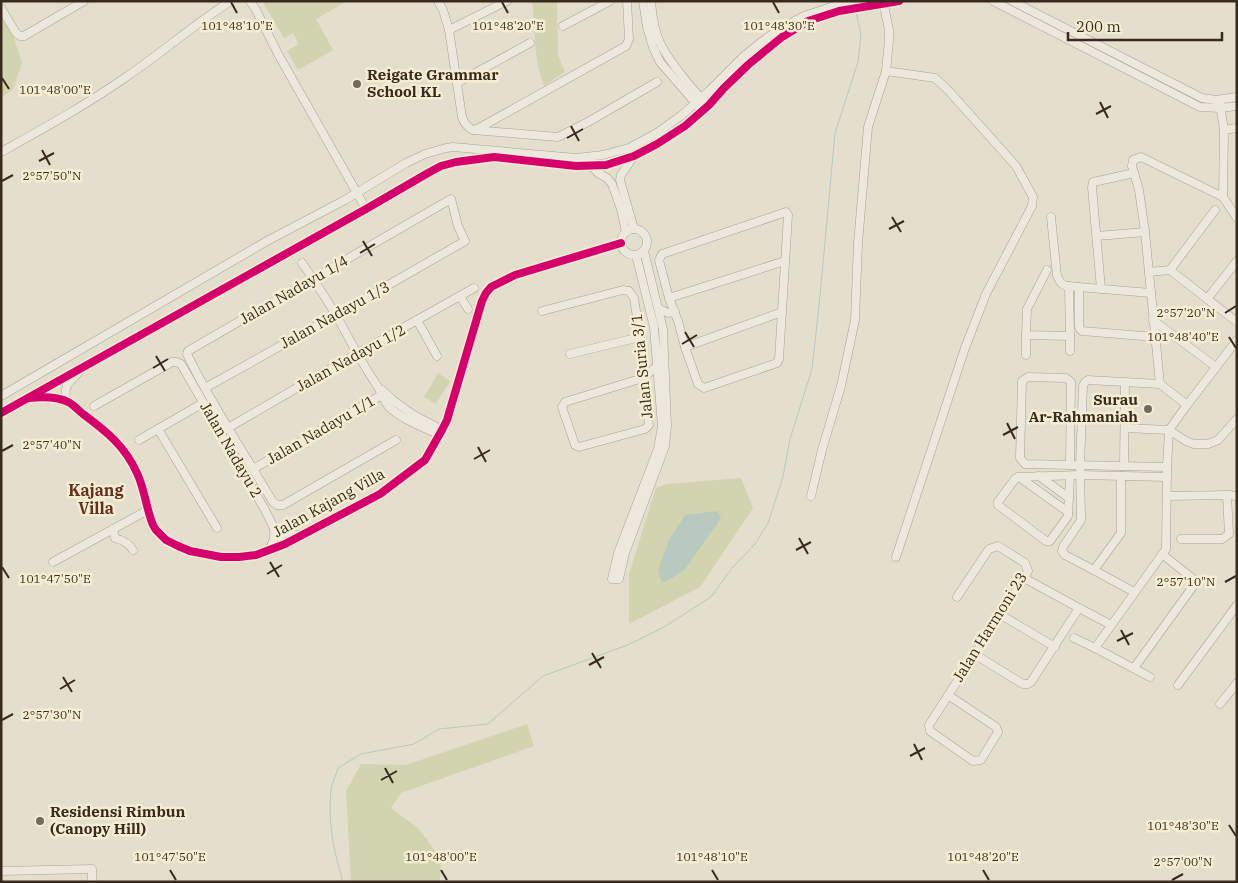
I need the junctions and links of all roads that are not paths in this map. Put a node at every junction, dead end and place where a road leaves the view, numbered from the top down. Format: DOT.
graph roads {
  1 [pos="84,1"];
  2 [pos="231,1"];
  3 [pos="250,1"];
  4 [pos="438,1"];
  5 [pos="507,1"];
  6 [pos="610,1"];
  7 [pos="627,1"];
  8 [pos="643,1"];
  9 [pos="651,1"];
  10 [pos="857,1"];
  11 [pos="899,1"];
  12 [pos="993,1"];
  13 [pos="1012,1"];
  14 [pos="884,3"];
  15 [pos="1,8"];
  16 [pos="838,8"];
  17 [pos="563,26"];
  18 [pos="450,30"];
  19 [pos="530,44"];
  20 [pos="886,71"];
  21 [pos="657,82"];
  22 [pos="457,83"];
  23 [pos="713,86"];
  24 [pos="688,88"];
  25 [pos="1237,97"];
  26 [pos="1220,99"];
  27 [pos="698,100"];
  28 [pos="1234,106"];
  29 [pos="1200,107"];
  30 [pos="706,108"];
  31 [pos="1220,108"];
  32 [pos="682,115"];
  33 [pos="1223,120"];
  34 [pos="488,122"];
  35 [pos="1237,128"];
  36 [pos="473,130"];
  37 [pos="1224,130"];
  38 [pos="488,132"];
  39 [pos="1,152"];
  40 [pos="634,156"];
  41 [pos="590,165"];
  42 [pos="1134,173"];
  43 [pos="349,179"];
  44 [pos="369,185"];
  45 [pos="357,193"];
  46 [pos="1223,197"];
  47 [pos="345,200"];
  48 [pos="366,209"];
  49 [pos="1215,210"];
  50 [pos="1051,217"];
  51 [pos="1237,218"];
  52 [pos="630,230"];
  53 [pos="1145,232"];
  54 [pos="1097,236"];
  55 [pos="466,241"];
  56 [pos="621,243"];
  57 [pos="644,251"];
  58 [pos="636,255"];
  59 [pos="785,261"];
  60 [pos="1237,261"];
  61 [pos="302,263"];
  62 [pos="1047,270"];
  63 [pos="1170,270"];
  64 [pos="1149,272"];
  65 [pos="313,279"];
  66 [pos="1069,286"];
  67 [pos="1079,287"];
  68 [pos="474,288"];
  69 [pos="1101,289"];
  70 [pos="1151,293"];
  71 [pos="460,296"];
  72 [pos="669,298"];
  73 [pos="1207,299"];
  74 [pos="658,308"];
  75 [pos="468,309"];
  76 [pos="542,310"];
  77 [pos="675,312"];
  78 [pos="782,312"];
  79 [pos="336,315"];
  80 [pos="417,320"];
  81 [pos="1154,320"];
  82 [pos="678,321"];
  83 [pos="1237,322"];
  84 [pos="662,329"];
  85 [pos="1026,335"];
  86 [pos="1070,336"];
  87 [pos="1155,336"];
  88 [pos="640,337"];
  89 [pos="1237,340"];
  90 [pos="685,347"];
  91 [pos="1070,351"];
  92 [pos="357,354"];
  93 [pos="570,354"];
  94 [pos="1026,355"];
  95 [pos="437,356"];
  96 [pos="85,366"];
  97 [pos="656,367"];
  98 [pos="1216,367"];
  99 [pos="643,378"];
  100 [pos="1125,383"];
  101 [pos="1160,384"];
  102 [pos="659,387"];
  103 [pos="205,388"];
  104 [pos="381,392"];
  105 [pos="1,396"];
  106 [pos="27,398"];
  107 [pos="67,402"];
  108 [pos="203,403"];
  109 [pos="1187,404"];
  110 [pos="94,406"];
  111 [pos="1,413"];
  112 [pos="1237,419"];
  113 [pos="447,420"];
  114 [pos="228,428"];
  115 [pos="432,428"];
  116 [pos="1125,428"];
  117 [pos="158,429"];
  118 [pos="1169,430"];
  119 [pos="441,432"];
  120 [pos="139,440"];
  121 [pos="396,440"];
  122 [pos="434,444"];
  123 [pos="1070,465"];
  124 [pos="1080,465"];
  125 [pos="1124,466"];
  126 [pos="1167,467"];
  127 [pos="253,469"];
  128 [pos="1080,475"];
  129 [pos="1039,476"];
  130 [pos="1070,476"];
  131 [pos="1120,476"];
  132 [pos="1020,477"];
  133 [pos="1167,477"];
  134 [pos="1227,495"];
  135 [pos="811,496"];
  136 [pos="1167,496"];
  137 [pos="1237,497"];
  138 [pos="1069,498"];
  139 [pos="148,510"];
  140 [pos="1068,512"];
  141 [pos="217,528"];
  142 [pos="274,528"];
  143 [pos="113,529"];
  144 [pos="303,535"];
  145 [pos="1181,539"];
  146 [pos="285,544"];
  147 [pos="133,550"];
  148 [pos="266,552"];
  149 [pos="1162,554"];
  150 [pos="896,557"];
  151 [pos="53,562"];
  152 [pos="1094,570"];
  153 [pos="1024,578"];
  154 [pos="1134,592"];
  155 [pos="957,597"];
  156 [pos="1237,605"];
  157 [pos="1079,608"];
  158 [pos="1001,615"];
  159 [pos="1111,625"];
  160 [pos="1074,638"];
  161 [pos="1055,647"];
  162 [pos="1095,648"];
  163 [pos="974,654"];
  164 [pos="1134,668"];
  165 [pos="1150,677"];
  166 [pos="1237,683"];
  167 [pos="1178,685"];
  168 [pos="948,695"];
  169 [pos="1220,704"];
  170 [pos="1,871"];
  171 [pos="92,882"];
  1 -- 15 [label="street"];
  2 -- 39 [label="street"];
  3 -- 43 [label="street"];
  4 -- 18 [label="street"];
  5 -- 18 [label="street"];
  6 -- 17 [label="street"];
  7 -- 34 [label="street"];
  8 -- 24 [label="street"];
  9 -- 24 [label="street"];
  10 -- 16 [label="street"];
  11 -- 14 [label="street"];
  12 -- 29 [label="street"];
  13 -- 26 [label="street"];
  14 -- 16 [label="street"];
  14 -- 20 [label="street"];
  16 -- 23 [label="street"];
  16 -- 30 [label="street"];
  18 -- 22 [label="street"];
  19 -- 22 [label="street"];
  20 -- 135 [label="street"];
  20 -- 150 [label="street"];
  21 -- 38 [label="street"];
  22 -- 36 [label="street"];
  23 -- 24 [label="street"];
  23 -- 27 [label="street"];
  24 -- 27 [label="street"];
  24 -- 32 [label="street"];
  25 -- 26 [label="street"];
  26 -- 31 [label="street"];
  27 -- 30 [label="street"];
  27 -- 32 [label="street"];
  28 -- 31 [label="street"];
  28 -- 33 [label="street"];
  29 -- 31 [label="street"];
  29 -- 33 [label="street"];
  30 -- 40 [label="street"];
  31 -- 33 [label="street"];
  32 -- 44 [label="street"];
  33 -- 37 [label="street"];
  34 -- 36 [label="street"];
  34 -- 38 [label="street"];
  35 -- 37 [label="street"];
  36 -- 38 [label="street"];
  37 -- 46 [label="street"];
  40 -- 41 [label="street"];
  40 -- 52 [label="street"];
  41 -- 48 [label="street"];
  41 -- 52 [label="street"];
  42 -- 46 [label="street"];
  42 -- 53 [label="street"];
  42 -- 54 [label="street"];
  43 -- 44 [label="street"];
  43 -- 45 [label="street"];
  43 -- 47 [label="street"];
  44 -- 45 [label="street"];
  45 -- 47 [label="street"];
  45 -- 48 [label="street"];
  46 -- 51 [label="street"];
  47 -- 105 [label="street"];
  48 -- 96 [label="street"];
  49 -- 63 [label="street"];
  50 -- 66 [label="street"];
  52 -- 56 [label="street"];
  52 -- 57 [label="street"];
  53 -- 54 [label="street"];
  53 -- 64 [label="street"];
  54 -- 69 [label="street"];
  55 -- 65 [label="street, Jalan Nadayu 1/4"];
  55 -- 79 [label="street, Jalan Nadayu 1/3"];
  56 -- 58 [label="street"];
  56 -- 113 [label="street, Jalan Kajang Villa"];
  57 -- 58 [label="street"];
  57 -- 74 [label="street"];
  58 -- 97 [label="street"];
  59 -- 72 [label="street"];
  59 -- 72 [label="street"];
  59 -- 78 [label="street"];
  60 -- 73 [label="street"];
  61 -- 65 [label="street"];
  62 -- 85 [label="street"];
  63 -- 64 [label="street"];
  63 -- 73 [label="street"];
  64 -- 70 [label="street"];
  65 -- 79 [label="street"];
  65 -- 103 [label="street, Jalan Nadayu 1/4"];
  66 -- 67 [label="street"];
  66 -- 86 [label="street"];
  67 -- 69 [label="street"];
  67 -- 87 [label="street"];
  68 -- 71 [label="street, Jalan Nadayu 1/2"];
  69 -- 70 [label="street"];
  70 -- 81 [label="street"];
  71 -- 75 [label="street"];
  71 -- 80 [label="street, Jalan Nadayu 1/2"];
  72 -- 77 [label="street"];
  73 -- 83 [label="street"];
  74 -- 77 [label="street"];
  74 -- 84 [label="street"];
  76 -- 88 [label="street, Jalan Suria 3/1"];
  77 -- 82 [label="street"];
  78 -- 90 [label="street"];
  78 -- 90 [label="street"];
  79 -- 92 [label="street"];
  79 -- 103 [label="street, Jalan Nadayu 1/3"];
  80 -- 92 [label="street, Jalan Nadayu 1/2"];
  80 -- 95 [label="street"];
  81 -- 87 [label="street"];
  81 -- 98 [label="street"];
  82 -- 84 [label="street"];
  82 -- 90 [label="street"];
  84 -- 102 [label="street"];
  85 -- 86 [label="street"];
  85 -- 94 [label="street"];
  86 -- 91 [label="street"];
  87 -- 101 [label="street"];
  88 -- 93 [label="street"];
  88 -- 99 [label="street, Jalan Suria 3/1"];
  89 -- 98 [label="street"];
  92 -- 104 [label="street"];
  92 -- 114 [label="street, Jalan Nadayu 1/2"];
  96 -- 106 [label="street"];
  96 -- 107 [label="street"];
  97 -- 99 [label="street"];
  97 -- 102 [label="street"];
  98 -- 109 [label="street"];
  99 -- 99 [label="street, Jalan Suria 3/1"];
  99 -- 102 [label="street"];
  100 -- 101 [label="street"];
  100 -- 116 [label="street"];
  100 -- 124 [label="street"];
  101 -- 109 [label="street"];
  103 -- 114 [label="street"];
  104 -- 115 [label="street"];
  104 -- 127 [label="street, Jalan Nadayu 1/1"];
  106 -- 107 [label="street, Jalan Kajang Villa"];
  106 -- 111 [label="street"];
  107 -- 139 [label="street, Jalan Kajang Villa"];
  108 -- 110 [label="street, Jalan Nadayu 2"];
  108 -- 117 [label="street"];
  108 -- 142 [label="street, Jalan Nadayu 2"];
  109 -- 118 [label="street"];
  112 -- 118 [label="street"];
  113 -- 115 [label="street"];
  113 -- 119 [label="street, Jalan Kajang Villa"];
  114 -- 127 [label="street"];
  115 -- 119 [label="street"];
  115 -- 122 [label="street"];
  116 -- 118 [label="street"];
  116 -- 125 [label="street"];
  117 -- 120 [label="street"];
  117 -- 141 [label="street"];
  118 -- 126 [label="street"];
  119 -- 122 [label="street, Jalan Kajang Villa"];
  121 -- 127 [label="street"];
  122 -- 144 [label="street, Jalan Kajang Villa"];
  123 -- 123 [label="street"];
  123 -- 124 [label="street"];
  124 -- 125 [label="street"];
  124 -- 128 [label="street"];
  125 -- 126 [label="street"];
  126 -- 133 [label="street"];
  128 -- 130 [label="street"];
  128 -- 131 [label="street"];
  128 -- 152 [label="street"];
  129 -- 130 [label="street"];
  129 -- 132 [label="street"];
  129 -- 138 [label="street"];
  130 -- 138 [label="street"];
  131 -- 133 [label="street"];
  131 -- 152 [label="street"];
  132 -- 140 [label="street"];
  132 -- 140 [label="street"];
  133 -- 136 [label="street"];
  134 -- 136 [label="street"];
  134 -- 137 [label="street"];
  134 -- 145 [label="street"];
  136 -- 149 [label="street"];
  138 -- 140 [label="street"];
  139 -- 143 [label="street"];
  139 -- 148 [label="street, Jalan Kajang Villa"];
  142 -- 144 [label="street"];
  142 -- 146 [label="street, Jalan Nadayu 2"];
  142 -- 148 [label="street"];
  143 -- 147 [label="street"];
  143 -- 151 [label="street"];
  144 -- 146 [label="street, Jalan Kajang Villa"];
  146 -- 148 [label="street, Jalan Kajang Villa"];
  149 -- 154 [label="street"];
  149 -- 164 [label="street"];
  152 -- 154 [label="street"];
  153 -- 155 [label="street, Jalan Harmoni 23"];
  153 -- 157 [label="street"];
  153 -- 158 [label="street, Jalan Harmoni 23"];
  154 -- 159 [label="street"];
  156 -- 167 [label="street"];
  157 -- 159 [label="street"];
  157 -- 161 [label="street"];
  158 -- 161 [label="street"];
  158 -- 163 [label="street, Jalan Harmoni 23"];
  159 -- 162 [label="street"];
  160 -- 162 [label="street"];
  161 -- 163 [label="street"];
  162 -- 164 [label="street"];
  163 -- 168 [label="street, Jalan Harmoni 23"];
  164 -- 165 [label="street"];
  166 -- 169 [label="street"];
  168 -- 168 [label="street, Jalan Harmoni 23"];
  170 -- 171 [label="street"];
}
